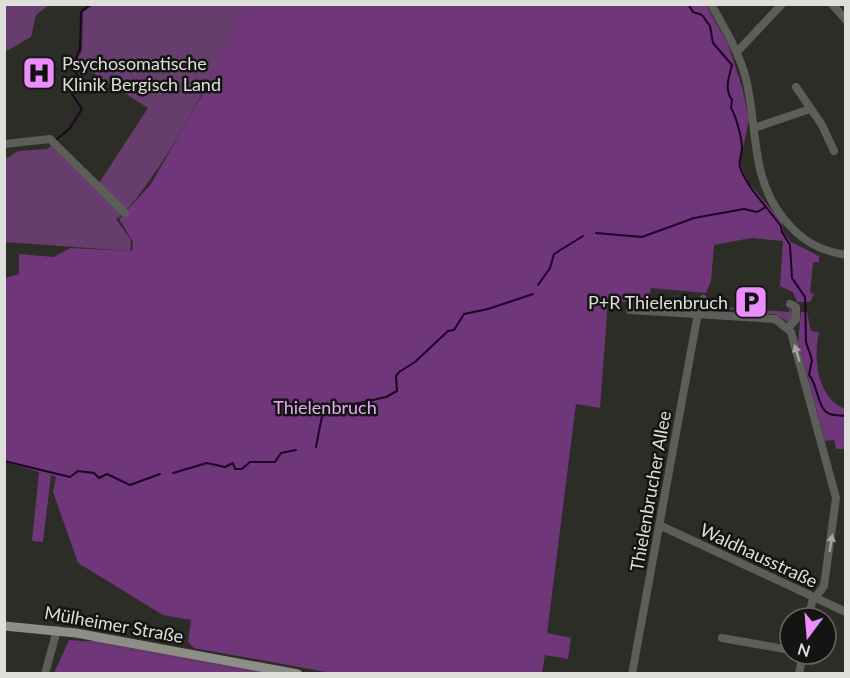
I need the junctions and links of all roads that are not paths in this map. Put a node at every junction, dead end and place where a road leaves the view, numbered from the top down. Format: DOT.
graph roads {
  1 [pos="711,4"];
  2 [pos="782,4"];
  3 [pos="832,4"];
  4 [pos="846,20"];
  5 [pos="738,51"];
  6 [pos="796,87"];
  7 [pos="810,109"];
  8 [pos="754,128"];
  9 [pos="4,144"];
  10 [pos="834,151"];
  11 [pos="125,213"];
  12 [pos="846,255"];
  13 [pos="703,299"];
  14 [pos="790,304"];
  15 [pos="630,310"];
  16 [pos="697,314"];
  17 [pos="788,328"];
  18 [pos="659,525"];
  19 [pos="815,597"];
  20 [pos="812,606"];
  21 [pos="846,612"];
  22 [pos="4,626"];
  23 [pos="57,630"];
  24 [pos="722,638"];
  25 [pos="778,648"];
  26 [pos="45,674"];
  27 [pos="298,674"];
  28 [pos="632,674"];
  1 -- 5 [label="street"];
  2 -- 5 [label="street"];
  3 -- 4 [label="street"];
  5 -- 8 [label="street"];
  6 -- 7 [label="street"];
  7 -- 8 [label="street"];
  7 -- 10 [label="street"];
  8 -- 12 [label="street"];
  9 -- 11 [label="street"];
  13 -- 16 [label="street, Thielenbrucher Allee"];
  14 -- 17 [label="street"];
  15 -- 16 [label="street"];
  16 -- 17 [label="street"];
  16 -- 18 [label="street, Thielenbrucher Allee"];
  19 -- 17 [label="street, one-way"];
  18 -- 19 [label="street, Waldhausstraße"];
  18 -- 28 [label="street, Thielenbrucher Allee"];
  19 -- 20 [label="street"];
  19 -- 21 [label="street, Waldhausstraße"];
  22 -- 23 [label="main road, Mülheimer Straße"];
  23 -- 26 [label="street"];
  23 -- 27 [label="main road, Mülheimer Straße"];
  24 -- 25 [label="street"];
}
